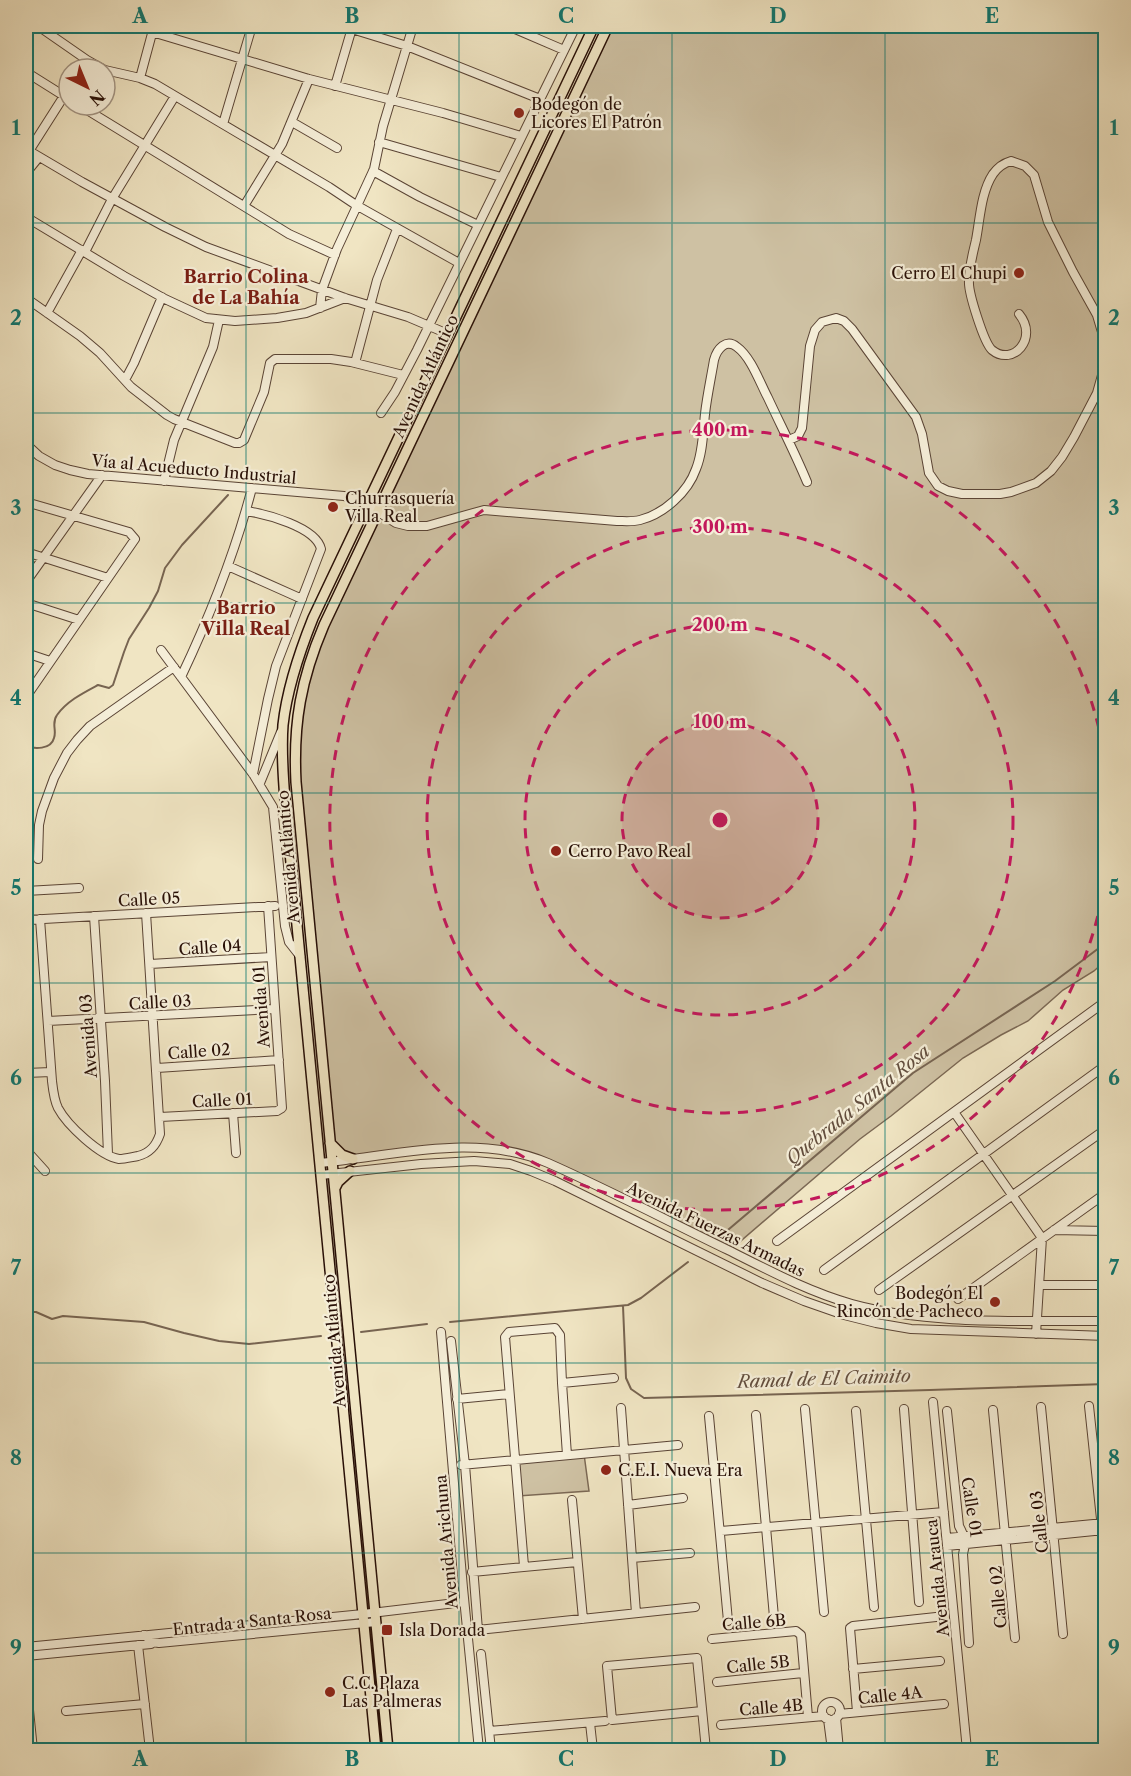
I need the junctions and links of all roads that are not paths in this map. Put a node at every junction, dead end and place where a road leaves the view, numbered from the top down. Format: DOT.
graph roads {
  1 [pos="38,26"];
  2 [pos="252,26"];
  3 [pos="342,26"];
  4 [pos="413,26"];
  5 [pos="508,26"];
  6 [pos="576,26"];
  7 [pos="594,26"];
  8 [pos="608,26"];
  9 [pos="352,28"];
  10 [pos="153,29"];
  11 [pos="407,46"];
  12 [pos="564,50"];
  13 [pos="83,57"];
  14 [pos="242,59"];
  15 [pos="26,72"];
  16 [pos="117,72"];
  17 [pos="140,78"];
  18 [pos="309,79"];
  19 [pos="335,86"];
  20 [pos="57,91"];
  21 [pos="174,96"];
  22 [pos="540,99"];
  23 [pos="392,100"];
  24 [pos="57,110"];
  25 [pos="99,117"];
  26 [pos="292,122"];
  27 [pos="223,124"];
  28 [pos="521,136"];
  29 [pos="379,142"];
  30 [pos="145,144"];
  31 [pos="337,148"];
  32 [pos="27,150"];
  33 [pos="276,156"];
  34 [pos="39,157"];
  35 [pos="373,171"];
  36 [pos="26,173"];
  37 [pos="501,177"];
  38 [pos="112,199"];
  39 [pos="356,205"];
  40 [pos="244,206"];
  41 [pos="26,217"];
  42 [pos="478,225"];
  43 [pos="398,229"];
  44 [pos="83,251"];
  45 [pos="335,255"];
  46 [pos="459,263"];
  47 [pos="322,290"];
  48 [pos="162,297"];
  49 [pos="26,298"];
  50 [pos="345,298"];
  51 [pos="370,305"];
  52 [pos="320,308"];
  53 [pos="47,313"];
  54 [pos="1019,314"];
  55 [pos="219,320"];
  56 [pos="429,326"];
  57 [pos="448,334"];
  58 [pos="355,363"];
  59 [pos="403,375"];
  60 [pos="125,380"];
  61 [pos="381,413"];
  62 [pos="182,423"];
  63 [pos="789,440"];
  64 [pos="26,444"];
  65 [pos="102,475"];
  66 [pos="164,481"];
  67 [pos="807,482"];
  68 [pos="252,488"];
  69 [pos="26,502"];
  70 [pos="367,504"];
  71 [pos="246,511"];
  72 [pos="377,511"];
  73 [pos="73,515"];
  74 [pos="26,552"];
  75 [pos="43,557"];
  76 [pos="228,566"];
  77 [pos="108,578"];
  78 [pos="26,582"];
  79 [pos="302,599"];
  80 [pos="26,603"];
  81 [pos="79,620"];
  82 [pos="162,650"];
  83 [pos="26,653"];
  84 [pos="50,661"];
  85 [pos="174,667"];
  86 [pos="182,677"];
  87 [pos="26,697"];
  88 [pos="283,725"];
  89 [pos="253,774"];
  90 [pos="260,783"];
  91 [pos="38,859"];
  92 [pos="79,888"];
  93 [pos="26,891"];
  94 [pos="271,906"];
  95 [pos="146,913"];
  96 [pos="94,916"];
  97 [pos="40,919"];
  98 [pos="26,920"];
  99 [pos="269,926"];
  100 [pos="285,926"];
  101 [pos="300,956"];
  102 [pos="271,957"];
  103 [pos="150,964"];
  104 [pos="1106,1001"];
  105 [pos="275,1009"];
  106 [pos="153,1016"];
  107 [pos="101,1019"];
  108 [pos="48,1021"];
  109 [pos="279,1060"];
  110 [pos="1106,1065"];
  111 [pos="157,1068"];
  112 [pos="51,1072"];
  113 [pos="26,1073"];
  114 [pos="282,1106"];
  115 [pos="954,1112"];
  116 [pos="233,1113"];
  117 [pos="160,1117"];
  118 [pos="1106,1129"];
  119 [pos="330,1143"];
  120 [pos="26,1150"];
  121 [pos="236,1153"];
  122 [pos="108,1154"];
  123 [pos="984,1154"];
  124 [pos="353,1159"];
  125 [pos="332,1162"];
  126 [pos="320,1163"];
  127 [pos="45,1171"];
  128 [pos="350,1171"];
  129 [pos="332,1173"];
  130 [pos="321,1175"];
  131 [pos="334,1191"];
  132 [pos="1106,1193"];
  133 [pos="1013,1195"];
  134 [pos="1053,1230"];
  135 [pos="1106,1232"];
  136 [pos="1042,1238"];
  137 [pos="777,1241"];
  138 [pos="824,1270"];
  139 [pos="1039,1285"];
  140 [pos="1106,1285"];
  141 [pos="879,1290"];
  142 [pos="958,1299"];
  143 [pos="1037,1321"];
  144 [pos="1106,1322"];
  145 [pos="441,1332"];
  146 [pos="1036,1334"];
  147 [pos="1106,1336"];
  148 [pos="451,1341"];
  149 [pos="614,1378"];
  150 [pos="562,1383"];
  151 [pos="509,1394"];
  152 [pos="457,1399"];
  153 [pos="933,1402"];
  154 [pos="1089,1406"];
  155 [pos="1041,1407"];
  156 [pos="621,1408"];
  157 [pos="904,1408"];
  158 [pos="805,1409"];
  159 [pos="993,1410"];
  160 [pos="947,1411"];
  161 [pos="856,1412"];
  162 [pos="756,1414"];
  163 [pos="709,1416"];
  164 [pos="678,1445"];
  165 [pos="624,1450"];
  166 [pos="567,1455"];
  167 [pos="515,1460"];
  168 [pos="465,1465"];
  169 [pos="453,1466"];
  170 [pos="683,1498"];
  171 [pos="572,1500"];
  172 [pos="628,1505"];
  173 [pos="944,1512"];
  174 [pos="912,1515"];
  175 [pos="867,1518"];
  176 [pos="817,1523"];
  177 [pos="767,1527"];
  178 [pos="1103,1527"];
  179 [pos="721,1531"];
  180 [pos="1054,1532"];
  181 [pos="1006,1536"];
  182 [pos="965,1540"];
  183 [pos="947,1542"];
  184 [pos="690,1553"];
  185 [pos="632,1558"];
  186 [pos="577,1562"];
  187 [pos="524,1566"];
  188 [pos="1106,1566"];
  189 [pos="472,1572"];
  190 [pos="464,1602"];
  191 [pos="919,1602"];
  192 [pos="695,1607"];
  193 [pos="874,1607"];
  194 [pos="824,1612"];
  195 [pos="636,1613"];
  196 [pos="375,1617"];
  197 [pos="774,1617"];
  198 [pos="936,1617"];
  199 [pos="364,1619"];
  200 [pos="583,1619"];
  201 [pos="728,1621"];
  202 [pos="1063,1634"];
  203 [pos="1015,1638"];
  204 [pos="712,1639"];
  205 [pos="969,1643"];
  206 [pos="151,1644"];
  207 [pos="138,1645"];
  208 [pos="26,1647"];
  209 [pos="481,1654"];
  210 [pos="26,1656"];
  211 [pos="940,1661"];
  212 [pos="853,1669"];
  213 [pos="803,1673"];
  214 [pos="26,1680"];
  215 [pos="717,1682"];
  216 [pos="145,1704"];
  217 [pos="944,1704"];
  218 [pos="66,1711"];
  219 [pos="702,1711"];
  220 [pos="857,1712"];
  221 [pos="808,1717"];
  222 [pos="832,1717"];
  223 [pos="605,1721"];
  224 [pos="590,1722"];
  225 [pos="721,1725"];
  226 [pos="489,1731"];
  227 [pos="948,1747"];
  228 [pos="33,1750"];
  229 [pos="150,1750"];
  230 [pos="376,1750"];
  231 [pos="388,1750"];
  232 [pos="479,1750"];
  233 [pos="491,1750"];
  234 [pos="593,1750"];
  235 [pos="706,1750"];
  236 [pos="832,1750"];
  237 [pos="839,1750"];
  238 [pos="913,1750"];
  239 [pos="967,1750"];
  1 -- 13 [label="street"];
  2 -- 14 [label="street"];
  3 -- 9 [label="street"];
  4 -- 11 [label="street"];
  5 -- 12 [label="street"];
  6 -- 12 [label="street"];
  7 -- 57 [label="main road, Avenida Atlántico"];
  8 -- 72 [label="main road, Avenida Atlántico"];
  9 -- 11 [label="street"];
  9 -- 19 [label="street"];
  10 -- 14 [label="street"];
  10 -- 17 [label="street"];
  11 -- 22 [label="street"];
  11 -- 23 [label="street"];
  12 -- 22 [label="street"];
  14 -- 18 [label="street"];
  14 -- 27 [label="street"];
  15 -- 20 [label="street"];
  16 -- 17 [label="street"];
  17 -- 21 [label="street"];
  18 -- 19 [label="street"];
  18 -- 26 [label="street"];
  19 -- 23 [label="street"];
  21 -- 27 [label="street"];
  21 -- 30 [label="street"];
  22 -- 28 [label="street"];
  23 -- 28 [label="street"];
  23 -- 29 [label="street"];
  24 -- 32 [label="street"];
  25 -- 30 [label="street"];
  26 -- 31 [label="street"];
  26 -- 33 [label="street"];
  27 -- 33 [label="street"];
  28 -- 37 [label="street"];
  29 -- 35 [label="street"];
  29 -- 37 [label="street"];
  30 -- 38 [label="street"];
  30 -- 40 [label="street"];
  32 -- 34 [label="street"];
  33 -- 39 [label="street"];
  33 -- 40 [label="street"];
  34 -- 36 [label="street"];
  34 -- 38 [label="street"];
  35 -- 39 [label="street"];
  35 -- 42 [label="street"];
  37 -- 42 [label="street"];
  38 -- 44 [label="street"];
  38 -- 47 [label="street"];
  39 -- 43 [label="street"];
  39 -- 45 [label="street"];
  40 -- 45 [label="street"];
  41 -- 44 [label="street"];
  42 -- 46 [label="street"];
  43 -- 46 [label="street"];
  43 -- 51 [label="street"];
  44 -- 48 [label="street"];
  44 -- 53 [label="street"];
  45 -- 47 [label="street"];
  46 -- 56 [label="street"];
  47 -- 50 [label="street"];
  47 -- 52 [label="street"];
  48 -- 55 [label="street"];
  48 -- 60 [label="street"];
  49 -- 53 [label="street"];
  50 -- 51 [label="street"];
  50 -- 52 [label="street"];
  51 -- 56 [label="street"];
  51 -- 58 [label="street"];
  52 -- 55 [label="street"];
  53 -- 60 [label="street"];
  54 -- 63 [label="street"];
  55 -- 62 [label="street"];
  56 -- 57 [label="street"];
  56 -- 59 [label="street"];
  57 -- 70 [label="main road, Avenida Atlántico"];
  58 -- 59 [label="street"];
  58 -- 62 [label="street"];
  59 -- 61 [label="street"];
  60 -- 62 [label="street"];
  62 -- 66 [label="street"];
  63 -- 67 [label="street"];
  63 -- 72 [label="street, Vía al Acueducto Industrial"];
  64 -- 65 [label="street, Vía al Acueducto Industrial"];
  65 -- 66 [label="street, Vía al Acueducto Industrial"];
  65 -- 73 [label="street"];
  66 -- 68 [label="street, Vía al Acueducto Industrial"];
  68 -- 70 [label="street, Vía al Acueducto Industrial"];
  68 -- 71 [label="street"];
  69 -- 73 [label="street"];
  70 -- 72 [label="street, Vía al Acueducto Industrial"];
  70 -- 88 [label="main road, Avenida Atlántico"];
  71 -- 76 [label="street"];
  71 -- 79 [label="street"];
  72 -- 119 [label="main road, Avenida Atlántico"];
  73 -- 75 [label="street"];
  73 -- 77 [label="street"];
  74 -- 75 [label="street"];
  75 -- 77 [label="street"];
  75 -- 78 [label="street"];
  76 -- 79 [label="street"];
  76 -- 86 [label="street"];
  77 -- 81 [label="street"];
  79 -- 89 [label="street"];
  80 -- 81 [label="street"];
  81 -- 84 [label="street"];
  82 -- 85 [label="street"];
  83 -- 84 [label="street"];
  84 -- 87 [label="street"];
  85 -- 86 [label="street"];
  85 -- 91 [label="street"];
  86 -- 89 [label="street"];
  88 -- 90 [label="street"];
  88 -- 101 [label="main road, Avenida Atlántico"];
  89 -- 90 [label="street"];
  90 -- 100 [label="street"];
  92 -- 93 [label="street"];
  94 -- 95 [label="street, Calle 05"];
  94 -- 99 [label="street, Avenida 01"];
  95 -- 96 [label="street, Calle 05"];
  95 -- 103 [label="street"];
  96 -- 97 [label="street, Calle 05"];
  96 -- 107 [label="street, Avenida 03"];
  97 -- 98 [label="street, Calle 05"];
  97 -- 108 [label="street"];
  99 -- 100 [label="street"];
  99 -- 102 [label="street, Avenida 01"];
  100 -- 101 [label="street"];
  101 -- 126 [label="main road, Avenida Atlántico"];
  102 -- 103 [label="street, Calle 04"];
  102 -- 105 [label="street, Avenida 01"];
  103 -- 106 [label="street"];
  104 -- 115 [label="street"];
  105 -- 106 [label="street, Calle 03"];
  105 -- 109 [label="street, Avenida 01"];
  106 -- 107 [label="street, Calle 03"];
  106 -- 111 [label="street"];
  107 -- 108 [label="street, Calle 03"];
  107 -- 122 [label="street, Avenida 03"];
  108 -- 112 [label="street"];
  109 -- 111 [label="street, Calle 02"];
  109 -- 114 [label="street, Avenida 01"];
  110 -- 123 [label="street"];
  111 -- 117 [label="street"];
  112 -- 113 [label="street"];
  112 -- 122 [label="street"];
  114 -- 116 [label="street, Calle 01"];
  115 -- 123 [label="street"];
  115 -- 137 [label="street"];
  116 -- 117 [label="street, Calle 01"];
  116 -- 121 [label="street"];
  117 -- 122 [label="street"];
  118 -- 133 [label="street"];
  119 -- 124 [label="main road"];
  119 -- 125 [label="main road, Avenida Atlántico"];
  120 -- 127 [label="street"];
  123 -- 133 [label="street"];
  123 -- 138 [label="street"];
  124 -- 125 [label="street, Avenida Fuerzas Armadas"];
  124 -- 143 [label="street, Avenida Fuerzas Armadas"];
  125 -- 126 [label="street, Avenida Fuerzas Armadas"];
  125 -- 129 [label="main road, Avenida Atlántico"];
  126 -- 130 [label="main road, Avenida Atlántico"];
  128 -- 129 [label="street, Avenida Fuerzas Armadas"];
  128 -- 131 [label="main road"];
  128 -- 146 [label="street, Avenida Fuerzas Armadas"];
  129 -- 130 [label="street, Avenida Fuerzas Armadas"];
  129 -- 131 [label="main road, Avenida Atlántico"];
  130 -- 199 [label="main road, Avenida Atlántico"];
  131 -- 196 [label="main road, Avenida Atlántico"];
  132 -- 134 [label="street"];
  133 -- 136 [label="street"];
  133 -- 141 [label="street"];
  134 -- 135 [label="street"];
  134 -- 136 [label="street"];
  136 -- 139 [label="street"];
  136 -- 142 [label="street"];
  139 -- 140 [label="street"];
  139 -- 143 [label="street"];
  143 -- 144 [label="street, Avenida Fuerzas Armadas"];
  143 -- 146 [label="street"];
  145 -- 169 [label="street, Avenida Arichuna"];
  146 -- 147 [label="street, Avenida Fuerzas Armadas"];
  148 -- 152 [label="street"];
  149 -- 150 [label="street"];
  150 -- 151 [label="street"];
  150 -- 166 [label="street"];
  151 -- 152 [label="street"];
  151 -- 167 [label="street"];
  152 -- 168 [label="street"];
  153 -- 173 [label="street, Avenida Arauca"];
  154 -- 178 [label="street"];
  155 -- 180 [label="street, Calle 03"];
  156 -- 165 [label="street"];
  157 -- 174 [label="street"];
  158 -- 176 [label="street"];
  159 -- 181 [label="street, Calle 02"];
  160 -- 182 [label="street, Calle 01"];
  161 -- 175 [label="street"];
  162 -- 177 [label="street"];
  163 -- 179 [label="street"];
  164 -- 165 [label="street"];
  165 -- 166 [label="street"];
  165 -- 172 [label="street"];
  166 -- 167 [label="street"];
  167 -- 168 [label="street"];
  167 -- 187 [label="street"];
  168 -- 169 [label="street"];
  168 -- 189 [label="street"];
  169 -- 190 [label="street, Avenida Arichuna"];
  170 -- 172 [label="street"];
  171 -- 186 [label="street"];
  172 -- 185 [label="street"];
  173 -- 174 [label="street"];
  173 -- 183 [label="street, Avenida Arauca"];
  174 -- 175 [label="street"];
  174 -- 191 [label="street"];
  175 -- 176 [label="street"];
  175 -- 193 [label="street"];
  176 -- 177 [label="street"];
  176 -- 194 [label="street"];
  177 -- 179 [label="street"];
  177 -- 197 [label="street"];
  178 -- 180 [label="street"];
  178 -- 188 [label="street"];
  179 -- 201 [label="street"];
  180 -- 181 [label="street"];
  180 -- 202 [label="street, Calle 03"];
  181 -- 182 [label="street"];
  181 -- 203 [label="street, Calle 02"];
  182 -- 183 [label="street"];
  182 -- 205 [label="street, Calle 01"];
  183 -- 239 [label="street, Avenida Arauca"];
  184 -- 185 [label="street"];
  185 -- 195 [label="street"];
  186 -- 187 [label="street"];
  186 -- 200 [label="street"];
  187 -- 189 [label="street"];
  189 -- 200 [label="street"];
  190 -- 196 [label="street, Entrada a Santa Rosa"];
  190 -- 232 [label="street, Avenida Arichuna"];
  192 -- 195 [label="street"];
  195 -- 200 [label="street"];
  196 -- 199 [label="street, Entrada a Santa Rosa"];
  196 -- 231 [label="main road, Avenida Atlántico"];
  198 -- 212 [label="street"];
  199 -- 208 [label="street, Entrada a Santa Rosa"];
  199 -- 230 [label="main road, Avenida Atlántico"];
  204 -- 213 [label="street, Calle 6B"];
  206 -- 207 [label="street"];
  207 -- 210 [label="street"];
  207 -- 216 [label="street"];
  209 -- 226 [label="street"];
  211 -- 212 [label="street"];
  212 -- 220 [label="street"];
  213 -- 215 [label="street, Calle 5B"];
  213 -- 221 [label="street"];
  214 -- 228 [label="street"];
  216 -- 218 [label="street"];
  216 -- 229 [label="street"];
  217 -- 220 [label="street, Calle 4A"];
  219 -- 219 [label="street"];
  219 -- 235 [label="street"];
  220 -- 222 [label="street, Calle 4A"];
  221 -- 222 [label="street, Calle 4B"];
  221 -- 225 [label="street, Calle 4B"];
  222 -- 236 [label="street"];
  222 -- 237 [label="street"];
  223 -- 224 [label="street"];
  224 -- 226 [label="street"];
  224 -- 234 [label="street"];
  226 -- 233 [label="street"];
  227 -- 238 [label="street"];
}
